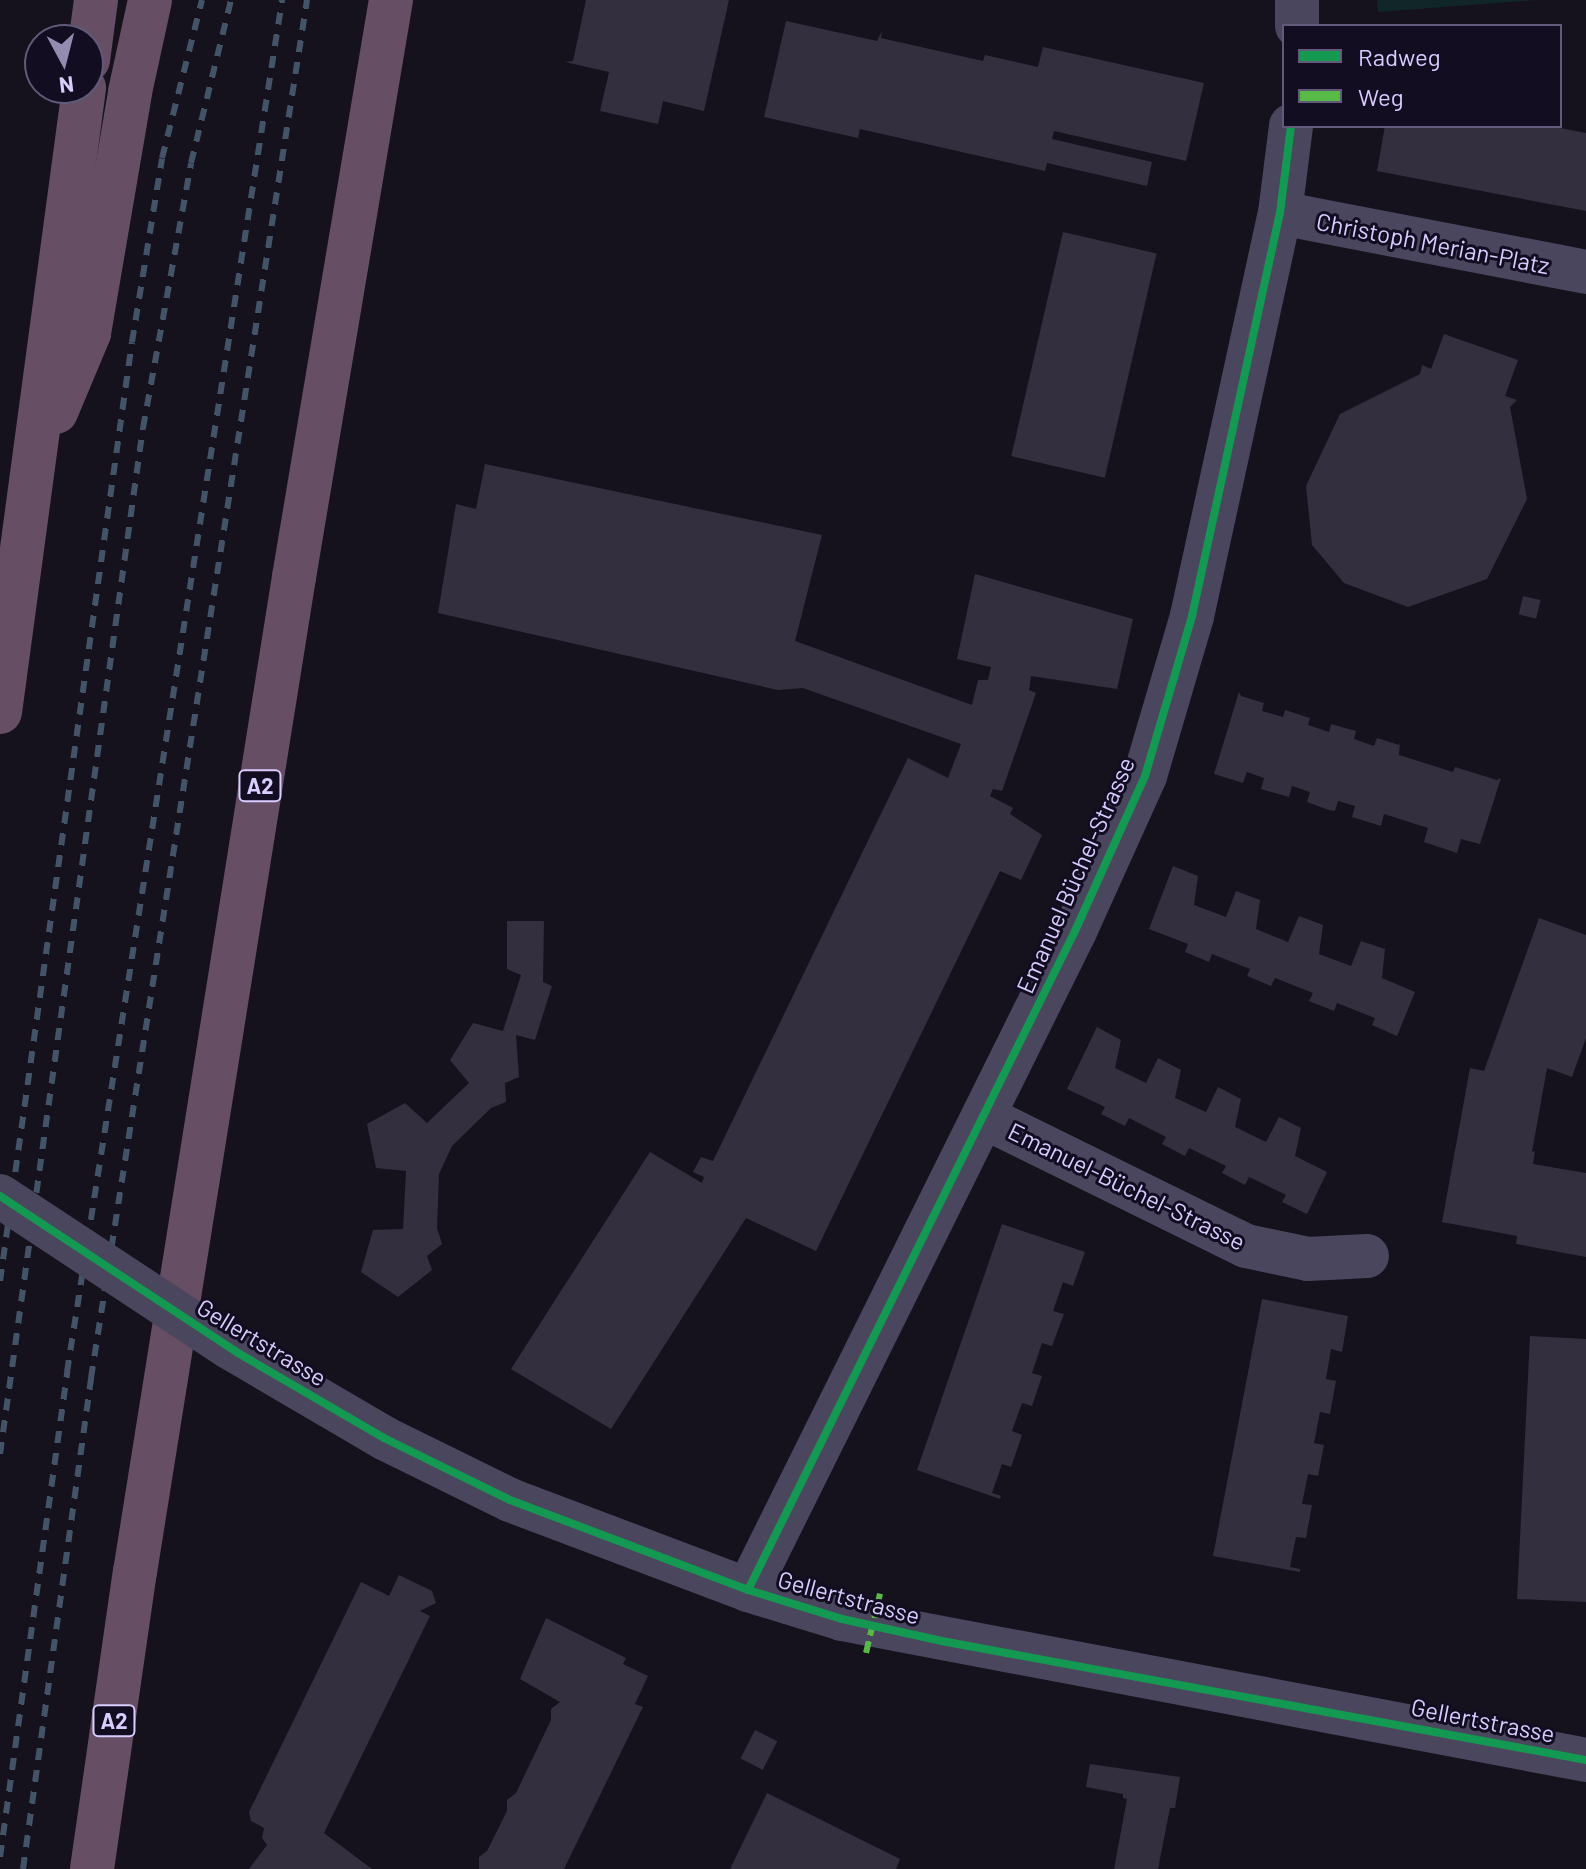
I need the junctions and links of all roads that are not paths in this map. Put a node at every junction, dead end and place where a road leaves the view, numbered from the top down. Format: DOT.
graph roads {
  1 [pos="96,0"];
  2 [pos="150,0"];
  3 [pos="391,0"];
  4 [pos="1297,0"];
  5 [pos="93,24"];
  6 [pos="1297,24"];
  7 [pos="82,104"];
  8 [pos="1291,128"];
  9 [pos="1280,213"];
  10 [pos="1586,272"];
  11 [pos="33,465"];
  12 [pos="0,712"];
  13 [pos="984,1117"];
  14 [pos="0,1196"];
  15 [pos="1367,1256"];
  16 [pos="748,1590"];
  17 [pos="1586,1760"];
  18 [pos="92,1869"];
  1 -- 5 [label="highway"];
  2 -- 11 [label="highway"];
  3 -- 18 [label="highway, A2"];
  4 -- 6 [label="street"];
  7 -- 11 [label="highway"];
  8 -- 9 [label="street, Emanuel Büchel-Strasse"];
  9 -- 10 [label="street, Christoph Merian-Platz"];
  9 -- 13 [label="street, Emanuel Büchel-Strasse"];
  11 -- 12 [label="highway"];
  13 -- 15 [label="street, Emanuel-Büchel-Strasse"];
  13 -- 16 [label="street, Emanuel Büchel-Strasse"];
  14 -- 16 [label="street, Gellertstrasse, bridge"];
  16 -- 17 [label="street, Gellertstrasse"];
}
